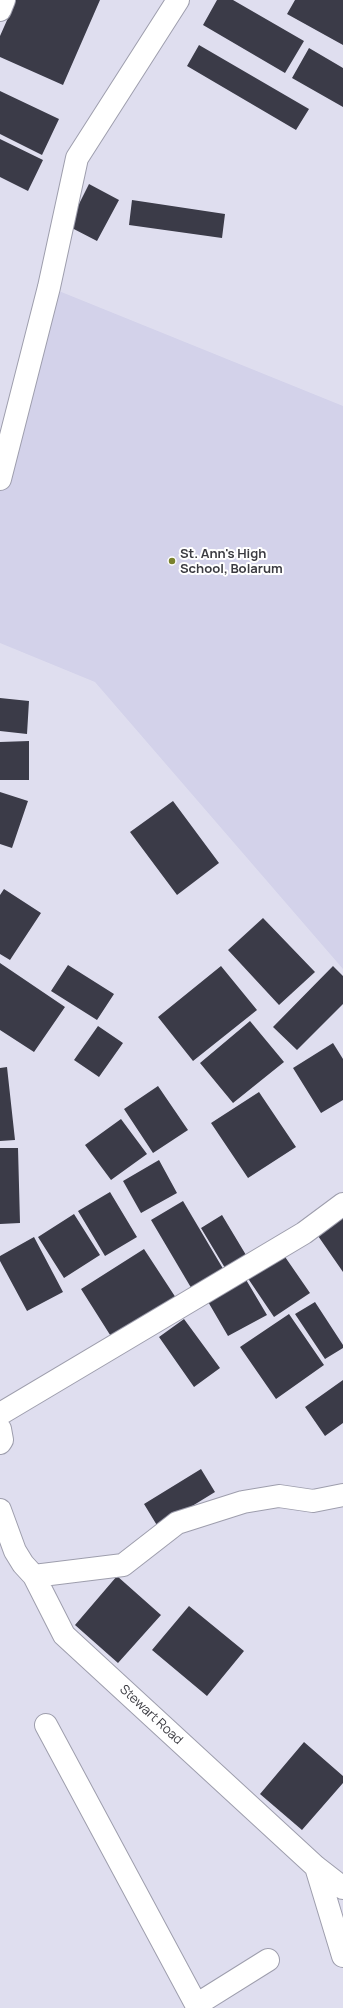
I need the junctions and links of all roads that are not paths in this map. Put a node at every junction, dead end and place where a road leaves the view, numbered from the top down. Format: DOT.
graph roads {
  1 [pos="4,0"];
  2 [pos="178,0"];
  3 [pos="0,10"];
  4 [pos="0,479"];
  5 [pos="343,1204"];
  6 [pos="0,1414"];
  7 [pos="0,1429"];
  8 [pos="0,1443"];
  9 [pos="343,1495"];
  10 [pos="0,1510"];
  11 [pos="7,1549"];
  12 [pos="34,1576"];
  13 [pos="46,1725"];
  14 [pos="316,1867"];
  15 [pos="343,1888"];
  16 [pos="343,1956"];
  17 [pos="268,1960"];
  18 [pos="197,2007"];
  1 -- 3 [label="street"];
  2 -- 4 [label="street"];
  5 -- 6 [label="street"];
  7 -- 8 [label="street"];
  9 -- 12 [label="street"];
  10 -- 11 [label="street, Stewart Road"];
  11 -- 12 [label="street, Stewart Road"];
  12 -- 14 [label="street, Stewart Road"];
  13 -- 18 [label="street"];
  14 -- 15 [label="street, Stewart Road"];
  14 -- 16 [label="street"];
  17 -- 18 [label="street"];
}
